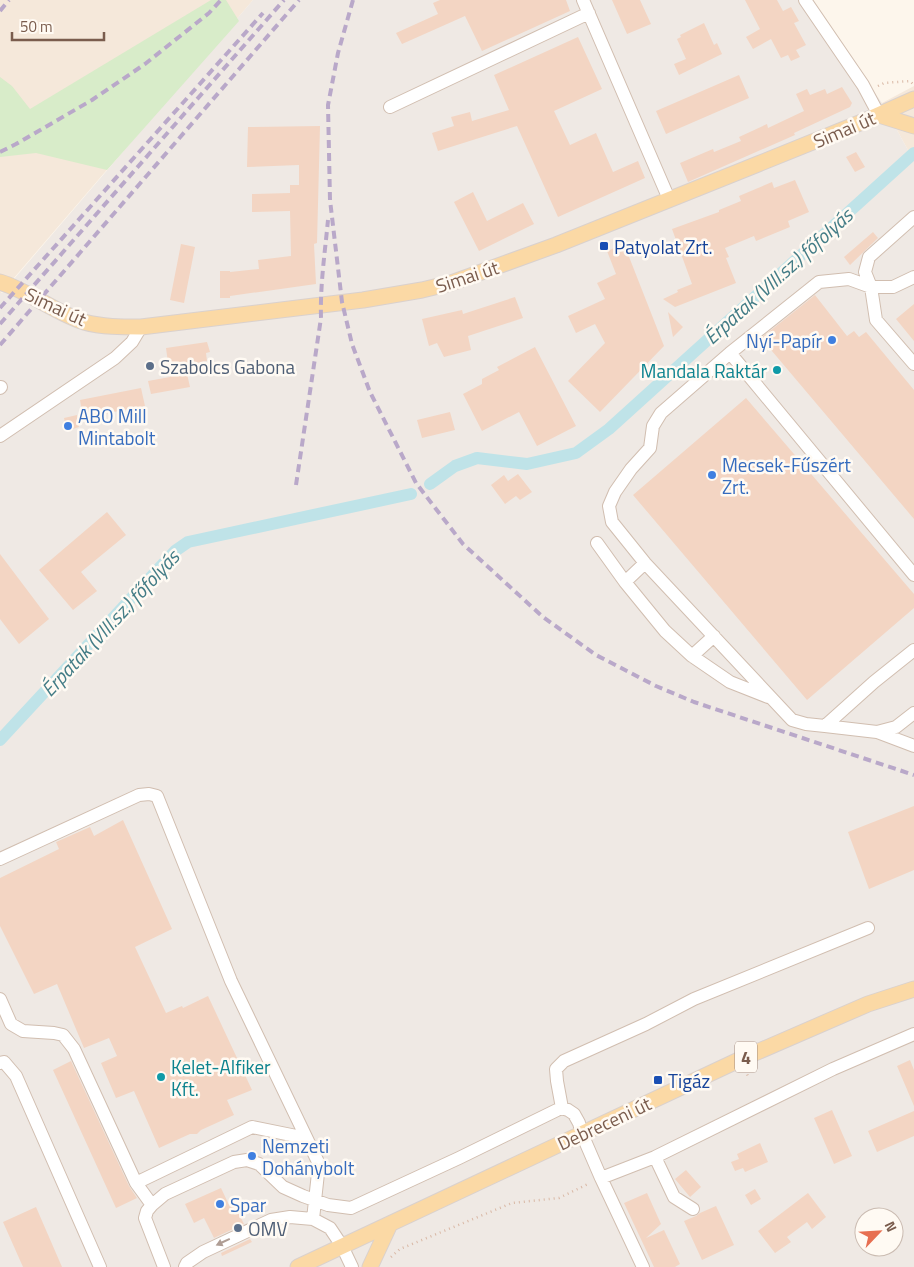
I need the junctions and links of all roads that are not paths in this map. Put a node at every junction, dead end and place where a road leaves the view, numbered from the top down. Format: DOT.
graph roads {
  1 [pos="584,0"];
  2 [pos="805,0"];
  3 [pos="589,13"];
  4 [pos="914,99"];
  5 [pos="390,107"];
  6 [pos="879,115"];
  7 [pos="914,126"];
  8 [pos="669,199"];
  9 [pos="914,217"];
  10 [pos="914,277"];
  11 [pos="0,282"];
  12 [pos="871,287"];
  13 [pos="141,327"];
  14 [pos="730,353"];
  15 [pos="914,364"];
  16 [pos="0,436"];
  17 [pos="597,543"];
  18 [pos="645,563"];
  19 [pos="914,575"];
  20 [pos="625,582"];
  21 [pos="714,636"];
  22 [pos="914,650"];
  23 [pos="692,656"];
  24 [pos="772,698"];
  25 [pos="914,714"];
  26 [pos="825,726"];
  27 [pos="877,732"];
  28 [pos="914,746"];
  29 [pos="0,859"];
  30 [pos="868,928"];
  31 [pos="914,989"];
  32 [pos="0,999"];
  33 [pos="914,1034"];
  34 [pos="0,1063"];
  35 [pos="562,1108"];
  36 [pos="582,1134"];
  37 [pos="306,1138"];
  38 [pos="655,1156"];
  39 [pos="601,1178"];
  40 [pos="136,1183"];
  41 [pos="316,1200"];
  42 [pos="152,1205"];
  43 [pos="693,1209"];
  44 [pos="313,1219"];
  45 [pos="390,1224"];
  46 [pos="342,1246"];
  47 [pos="370,1265"];
  48 [pos="166,1266"];
  49 [pos="100,1267"];
  50 [pos="185,1267"];
  51 [pos="298,1267"];
  52 [pos="352,1267"];
  53 [pos="644,1267"];
  1 -- 3 [label="street"];
  2 -- 6 [label="street"];
  3 -- 5 [label="street"];
  3 -- 8 [label="street"];
  4 -- 6 [label="main road, Simai út"];
  6 -- 7 [label="main road"];
  6 -- 8 [label="main road, Simai út"];
  8 -- 13 [label="main road, Simai út"];
  9 -- 12 [label="street"];
  10 -- 12 [label="street"];
  11 -- 13 [label="main road, Simai út"];
  12 -- 14 [label="street"];
  12 -- 15 [label="street"];
  13 -- 16 [label="street"];
  14 -- 18 [label="street"];
  14 -- 19 [label="street"];
  17 -- 20 [label="street"];
  18 -- 20 [label="street"];
  18 -- 21 [label="street"];
  20 -- 23 [label="street"];
  21 -- 23 [label="street"];
  21 -- 24 [label="street"];
  22 -- 26 [label="street"];
  23 -- 24 [label="street"];
  24 -- 26 [label="street"];
  25 -- 27 [label="street"];
  26 -- 27 [label="street"];
  27 -- 28 [label="street"];
  29 -- 37 [label="street"];
  30 -- 35 [label="street"];
  31 -- 36 [label="main road, Debreceni út / 4"];
  32 -- 40 [label="street"];
  33 -- 38 [label="street"];
  34 -- 49 [label="street"];
  35 -- 36 [label="street"];
  35 -- 41 [label="street"];
  36 -- 39 [label="street"];
  36 -- 45 [label="main road, Debreceni út / 4"];
  37 -- 40 [label="street"];
  37 -- 41 [label="street"];
  38 -- 39 [label="street"];
  38 -- 43 [label="street"];
  39 -- 53 [label="street"];
  40 -- 42 [label="street"];
  41 -- 42 [label="street"];
  41 -- 44 [label="street"];
  42 -- 48 [label="street"];
  44 -- 46 [label="street"];
  44 -- 50 [label="street, one-way"];
  45 -- 46 [label="main road, Debreceni út / 4"];
  45 -- 47 [label="main road"];
  46 -- 51 [label="main road, Debreceni út / 4"];
  46 -- 52 [label="street"];
}
